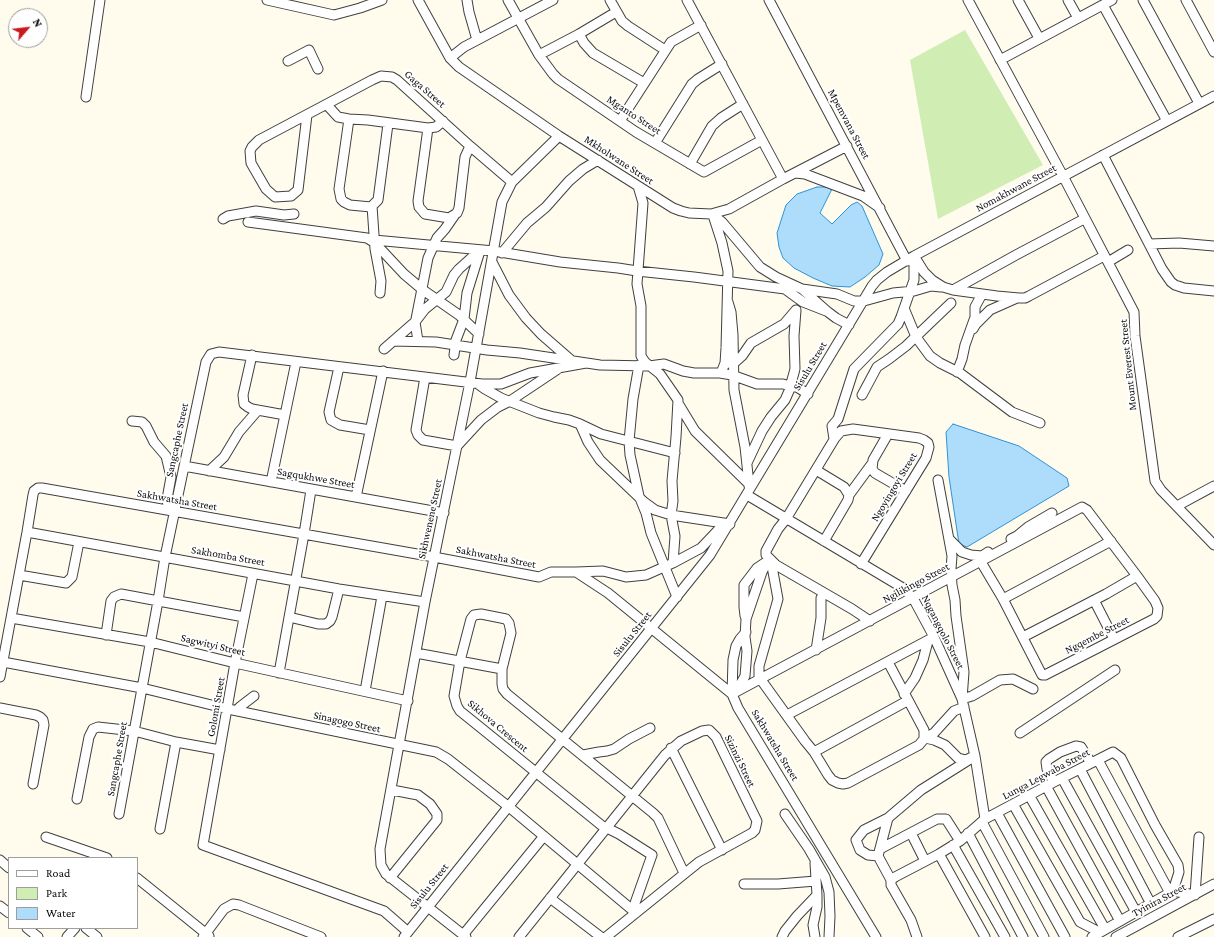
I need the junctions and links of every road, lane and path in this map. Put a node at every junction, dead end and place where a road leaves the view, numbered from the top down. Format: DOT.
graph roads {
  1 [pos="100,0"];
  2 [pos="267,0"];
  3 [pos="382,0"];
  4 [pos="418,0"];
  5 [pos="467,0"];
  6 [pos="508,0"];
  7 [pos="553,0"];
  8 [pos="610,0"];
  9 [pos="687,0"];
  10 [pos="770,0"];
  11 [pos="968,0"];
  12 [pos="1018,0"];
  13 [pos="1068,0"];
  14 [pos="1112,0"];
  15 [pos="1143,0"];
  16 [pos="1186,0"];
  17 [pos="1103,5"];
  18 [pos="616,12"];
  19 [pos="1078,18"];
  20 [pos="517,19"];
  21 [pos="701,25"];
  22 [pos="579,34"];
  23 [pos="1039,38"];
  24 [pos="477,40"];
  25 [pos="665,50"];
  26 [pos="1214,52"];
  27 [pos="539,55"];
  28 [pos="450,58"];
  29 [pos="1000,60"];
  30 [pos="288,61"];
  31 [pos="722,64"];
  32 [pos="318,69"];
  33 [pos="644,83"];
  34 [pos="1214,96"];
  35 [pos="86,97"];
  36 [pos="743,104"];
  37 [pos="1200,104"];
  38 [pos="326,105"];
  39 [pos="308,115"];
  40 [pos="349,119"];
  41 [pos="443,121"];
  42 [pos="620,121"];
  43 [pos="1168,121"];
  44 [pos="388,124"];
  45 [pos="428,128"];
  46 [pos="559,136"];
  47 [pos="762,140"];
  48 [pos="655,143"];
  49 [pos="470,146"];
  50 [pos="847,146"];
  51 [pos="1103,155"];
  52 [pos="598,160"];
  53 [pos="690,164"];
  54 [pos="795,173"];
  55 [pos="1063,176"];
  56 [pos="783,179"];
  57 [pos="512,182"];
  58 [pos="638,186"];
  59 [pos="655,197"];
  60 [pos="643,203"];
  61 [pos="372,206"];
  62 [pos="880,209"];
  63 [pos="294,214"];
  64 [pos="712,214"];
  65 [pos="454,216"];
  66 [pos="222,219"];
  67 [pos="1084,219"];
  68 [pos="248,222"];
  69 [pos="375,241"];
  70 [pos="1149,244"];
  71 [pos="434,245"];
  72 [pos="1214,246"];
  73 [pos="480,250"];
  74 [pos="1128,250"];
  75 [pos="498,252"];
  76 [pos="911,258"];
  77 [pos="1106,259"];
  78 [pos="492,262"];
  79 [pos="637,271"];
  80 [pos="728,282"];
  81 [pos="943,287"];
  82 [pos="802,289"];
  83 [pos="422,290"];
  84 [pos="953,290"];
  85 [pos="910,291"];
  86 [pos="1214,291"];
  87 [pos="380,293"];
  88 [pos="982,294"];
  89 [pos="1019,298"];
  90 [pos="436,300"];
  91 [pos="864,301"];
  92 [pos="728,302"];
  93 [pos="951,302"];
  94 [pos="904,308"];
  95 [pos="826,311"];
  96 [pos="464,319"];
  97 [pos="415,321"];
  98 [pos="849,325"];
  99 [pos="479,334"];
  100 [pos="969,335"];
  101 [pos="916,337"];
  102 [pos="393,341"];
  103 [pos="418,341"];
  104 [pos="454,345"];
  105 [pos="384,349"];
  106 [pos="476,349"];
  107 [pos="252,355"];
  108 [pos="454,355"];
  109 [pos="572,361"];
  110 [pos="296,362"];
  111 [pos="586,363"];
  112 [pos="734,363"];
  113 [pos="639,365"];
  114 [pos="649,366"];
  115 [pos="339,367"];
  116 [pos="561,367"];
  117 [pos="382,372"];
  118 [pos="956,372"];
  119 [pos="721,373"];
  120 [pos="734,376"];
  121 [pos="425,377"];
  122 [pos="474,383"];
  123 [pos="790,386"];
  124 [pos="808,394"];
  125 [pos="862,395"];
  126 [pos="510,401"];
  127 [pos="678,403"];
  128 [pos="258,410"];
  129 [pos="285,415"];
  130 [pos="132,421"];
  131 [pos="1040,423"];
  132 [pos="580,424"];
  133 [pos="370,430"];
  134 [pos="888,434"];
  135 [pos="834,439"];
  136 [pos="629,441"];
  137 [pos="457,446"];
  138 [pos="675,453"];
  139 [pos="747,463"];
  140 [pos="872,465"];
  141 [pos="184,466"];
  142 [pos="816,470"];
  143 [pos="208,471"];
  144 [pos="863,477"];
  145 [pos="938,480"];
  146 [pos="271,482"];
  147 [pos="839,484"];
  148 [pos="1214,486"];
  149 [pos="311,490"];
  150 [pos="749,490"];
  151 [pos="906,491"];
  152 [pos="849,495"];
  153 [pos="639,496"];
  154 [pos="356,497"];
  155 [pos="1177,506"];
  156 [pos="1082,507"];
  157 [pos="174,511"];
  158 [pos="444,513"];
  159 [pos="1052,513"];
  160 [pos="671,515"];
  161 [pos="786,519"];
  162 [pos="730,524"];
  163 [pos="27,532"];
  164 [pos="304,534"];
  165 [pos="949,539"];
  166 [pos="1212,540"];
  167 [pos="824,541"];
  168 [pos="1111,541"];
  169 [pos="79,542"];
  170 [pos="165,557"];
  171 [pos="434,557"];
  172 [pos="771,561"];
  173 [pos="981,562"];
  174 [pos="861,564"];
  175 [pos="669,565"];
  176 [pos="576,572"];
  177 [pos="253,574"];
  178 [pos="19,575"];
  179 [pos="1137,576"];
  180 [pos="952,578"];
  181 [pos="295,580"];
  182 [pos="339,589"];
  183 [pos="382,596"];
  184 [pos="677,597"];
  185 [pos="821,598"];
  186 [pos="913,598"];
  187 [pos="1003,599"];
  188 [pos="1094,600"];
  189 [pos="158,601"];
  190 [pos="425,602"];
  191 [pos="244,617"];
  192 [pos="289,617"];
  193 [pos="11,618"];
  194 [pos="870,621"];
  195 [pos="652,629"];
  196 [pos="746,632"];
  197 [pos="106,635"];
  198 [pos="1023,637"];
  199 [pos="931,639"];
  200 [pos="1114,640"];
  201 [pos="150,642"];
  202 [pos="816,650"];
  203 [pos="416,653"];
  204 [pos="460,661"];
  205 [pos="3,662"];
  206 [pos="888,662"];
  207 [pos="236,663"];
  208 [pos="502,669"];
  209 [pos="1115,670"];
  210 [pos="279,672"];
  211 [pos="0,677"];
  212 [pos="762,679"];
  213 [pos="142,688"];
  214 [pos="1033,688"];
  215 [pos="365,691"];
  216 [pos="732,694"];
  217 [pos="254,696"];
  218 [pos="906,697"];
  219 [pos="408,701"];
  220 [pos="963,703"];
  221 [pos="0,708"];
  222 [pos="233,710"];
  223 [pos="788,716"];
  224 [pos="650,728"];
  225 [pos="134,731"];
  226 [pos="1020,733"];
  227 [pos="925,738"];
  228 [pos="563,739"];
  229 [pos="176,742"];
  230 [pos="400,745"];
  231 [pos="671,748"];
  232 [pos="220,750"];
  233 [pos="814,752"];
  234 [pos="583,755"];
  235 [pos="975,756"];
  236 [pos="1094,761"];
  237 [pos="1080,769"];
  238 [pos="536,773"];
  239 [pos="1058,780"];
  240 [pos="33,784"];
  241 [pos="1046,786"];
  242 [pos="392,790"];
  243 [pos="633,795"];
  244 [pos="1029,795"];
  245 [pos="77,799"];
  246 [pos="1013,804"];
  247 [pos="509,807"];
  248 [pos="997,813"];
  249 [pos="119,814"];
  250 [pos="785,814"];
  251 [pos="888,818"];
  252 [pos="983,820"];
  253 [pos="606,828"];
  254 [pos="160,829"];
  255 [pos="911,833"];
  256 [pos="968,833"];
  257 [pos="544,836"];
  258 [pos="46,837"];
  259 [pos="1198,837"];
  260 [pos="956,843"];
  261 [pos="722,850"];
  262 [pos="879,853"];
  263 [pos="939,854"];
  264 [pos="104,857"];
  265 [pos="814,857"];
  266 [pos="0,860"];
  267 [pos="925,861"];
  268 [pos="576,864"];
  269 [pos="8,867"];
  270 [pos="684,873"];
  271 [pos="390,878"];
  272 [pos="138,879"];
  273 [pos="816,880"];
  274 [pos="891,880"];
  275 [pos="744,884"];
  276 [pos="1214,884"];
  277 [pos="1172,892"];
  278 [pos="817,895"];
  279 [pos="1195,895"];
  280 [pos="550,898"];
  281 [pos="1151,904"];
  282 [pos="0,906"];
  283 [pos="428,907"];
  284 [pos="635,910"];
  285 [pos="8,912"];
  286 [pos="1136,912"];
  287 [pos="1214,919"];
  288 [pos="1120,921"];
  289 [pos="28,929"];
  290 [pos="73,929"];
  291 [pos="87,929"];
  292 [pos="1098,933"];
  293 [pos="406,935"];
  294 [pos="206,936"];
  295 [pos="464,936"];
  296 [pos="38,937"];
  297 [pos="67,937"];
  298 [pos="97,937"];
  299 [pos="321,937"];
  300 [pos="520,937"];
  301 [pos="601,937"];
  302 [pos="606,937"];
  303 [pos="782,937"];
  304 [pos="815,937"];
  305 [pos="829,937"];
  306 [pos="876,937"];
  307 [pos="917,937"];
  308 [pos="985,937"];
  309 [pos="1005,937"];
  310 [pos="1023,937"];
  311 [pos="1044,937"];
  312 [pos="1065,937"];
  313 [pos="1116,937"];
  314 [pos="1178,937"];
  1 -- 35 [label="street"];
  2 -- 3 [label="street"];
  4 -- 28 [label="street, Mkholwane Street"];
  5 -- 24 [label="street"];
  6 -- 20 [label="street, Mganto Street"];
  7 -- 20 [label="street"];
  8 -- 18 [label="street"];
  9 -- 21 [label="street"];
  10 -- 50 [label="street, Mpemvana Street"];
  11 -- 29 [label="street, Mount Everest Street"];
  12 -- 23 [label="street"];
  13 -- 19 [label="street"];
  14 -- 17 [label="street"];
  15 -- 37 [label="street"];
  16 -- 26 [label="street"];
  17 -- 19 [label="street"];
  17 -- 43 [label="street"];
  18 -- 22 [label="street"];
  18 -- 25 [label="street"];
  19 -- 23 [label="street"];
  20 -- 24 [label="street"];
  20 -- 27 [label="street, Mganto Street"];
  21 -- 25 [label="street"];
  21 -- 31 [label="street"];
  22 -- 27 [label="street"];
  22 -- 33 [label="street"];
  23 -- 29 [label="street"];
  24 -- 28 [label="street"];
  25 -- 33 [label="street"];
  27 -- 42 [label="street, Mganto Street"];
  28 -- 46 [label="street, Mkholwane Street"];
  29 -- 55 [label="street, Mount Everest Street"];
  30 -- 32 [label="street"];
  31 -- 36 [label="street"];
  31 -- 48 [label="street"];
  33 -- 42 [label="street"];
  34 -- 37 [label="street, Nomakhwane Street"];
  36 -- 47 [label="street"];
  36 -- 53 [label="street"];
  37 -- 43 [label="street, Nomakhwane Street"];
  38 -- 39 [label="street, Gaga Street"];
  38 -- 40 [label="street"];
  38 -- 41 [label="street, Gaga Street"];
  39 -- 39 [label="street, Gaga Street"];
  40 -- 44 [label="street"];
  40 -- 61 [label="street"];
  41 -- 45 [label="street"];
  41 -- 49 [label="street, Gaga Street"];
  42 -- 48 [label="street, Mganto Street"];
  43 -- 51 [label="street, Nomakhwane Street"];
  44 -- 45 [label="street"];
  44 -- 61 [label="street"];
  45 -- 65 [label="street"];
  46 -- 52 [label="street, Mkholwane Street"];
  46 -- 57 [label="street, Sikhwenene Street"];
  47 -- 53 [label="street, Mganto Street"];
  47 -- 56 [label="street"];
  48 -- 53 [label="street, Mganto Street"];
  49 -- 57 [label="street, Gaga Street"];
  49 -- 65 [label="street"];
  50 -- 54 [label="street, Mkholwane Street"];
  50 -- 62 [label="street, Mpemvana Street"];
  51 -- 55 [label="street, Nomakhwane Street"];
  51 -- 70 [label="street"];
  52 -- 58 [label="street, Mkholwane Street"];
  52 -- 75 [label="street"];
  54 -- 56 [label="street, Mkholwane Street"];
  54 -- 62 [label="street"];
  55 -- 67 [label="street, Mount Everest Street"];
  55 -- 76 [label="street, Nomakhwane Street"];
  56 -- 64 [label="street, Mkholwane Street"];
  57 -- 75 [label="street, Sikhwenene Street"];
  58 -- 59 [label="street, Mkholwane Street"];
  58 -- 60 [label="street"];
  59 -- 60 [label="street"];
  59 -- 64 [label="street, Mkholwane Street"];
  60 -- 79 [label="street"];
  61 -- 69 [label="street"];
  62 -- 76 [label="street, Mpemvana Street"];
  63 -- 66 [label="street"];
  64 -- 80 [label="street"];
  64 -- 82 [label="street"];
  65 -- 71 [label="street"];
  67 -- 77 [label="street, Mount Everest Street"];
  67 -- 84 [label="street"];
  68 -- 69 [label="street"];
  69 -- 71 [label="street"];
  69 -- 83 [label="street"];
  69 -- 87 [label="street"];
  70 -- 72 [label="street"];
  70 -- 86 [label="street"];
  71 -- 73 [label="street"];
  71 -- 83 [label="street"];
  73 -- 75 [label="street"];
  73 -- 90 [label="street"];
  73 -- 96 [label="street"];
  74 -- 77 [label="street"];
  75 -- 78 [label="street, Sikhwenene Street"];
  75 -- 79 [label="street"];
  76 -- 81 [label="street, Mpemvana Street"];
  76 -- 85 [label="street"];
  76 -- 91 [label="street, Nomakhwane Street"];
  77 -- 89 [label="street"];
  77 -- 155 [label="street, Mount Everest Street"];
  78 -- 99 [label="street, Sikhwenene Street"];
  78 -- 109 [label="street"];
  79 -- 80 [label="street"];
  79 -- 114 [label="street"];
  80 -- 92 [label="street"];
  80 -- 95 [label="street"];
  81 -- 84 [label="street"];
  81 -- 85 [label="street"];
  82 -- 91 [label="street"];
  82 -- 95 [label="street"];
  83 -- 90 [label="street"];
  83 -- 97 [label="street"];
  84 -- 88 [label="street"];
  85 -- 91 [label="street"];
  85 -- 94 [label="street"];
  88 -- 89 [label="street"];
  88 -- 100 [label="street"];
  89 -- 100 [label="street"];
  90 -- 96 [label="street"];
  90 -- 97 [label="street"];
  91 -- 98 [label="street, Nomakhwane Street"];
  92 -- 112 [label="street"];
  92 -- 119 [label="street"];
  93 -- 101 [label="street"];
  94 -- 101 [label="street"];
  94 -- 135 [label="street"];
  95 -- 98 [label="street"];
  96 -- 99 [label="street"];
  96 -- 104 [label="street"];
  97 -- 102 [label="street"];
  97 -- 103 [label="street"];
  98 -- 124 [label="street, Sisulu Street"];
  99 -- 106 [label="street, Sikhwenene Street"];
  100 -- 118 [label="street"];
  101 -- 118 [label="street"];
  101 -- 125 [label="street"];
  102 -- 103 [label="street"];
  102 -- 105 [label="street"];
  103 -- 104 [label="street"];
  104 -- 106 [label="street"];
  104 -- 108 [label="street"];
  106 -- 109 [label="street"];
  106 -- 122 [label="street, Sikhwenene Street"];
  107 -- 110 [label="street, Sangcaphe Street"];
  107 -- 128 [label="street"];
  107 -- 141 [label="street, Sangcaphe Street"];
  109 -- 111 [label="street"];
  110 -- 115 [label="street, Sangcaphe Street"];
  110 -- 129 [label="street"];
  111 -- 113 [label="street"];
  111 -- 116 [label="street, Sangcaphe Street"];
  112 -- 119 [label="street"];
  112 -- 120 [label="street"];
  112 -- 123 [label="street"];
  113 -- 114 [label="street"];
  113 -- 136 [label="street"];
  114 -- 119 [label="street"];
  114 -- 127 [label="street, Nqgangqolo Street"];
  115 -- 117 [label="street, Sangcaphe Street"];
  115 -- 133 [label="street"];
  116 -- 122 [label="street, Sangcaphe Street"];
  116 -- 126 [label="street"];
  117 -- 121 [label="street, Sangcaphe Street"];
  117 -- 133 [label="street"];
  118 -- 131 [label="street"];
  119 -- 120 [label="street"];
  120 -- 123 [label="street"];
  120 -- 139 [label="street"];
  121 -- 122 [label="street, Sangcaphe Street"];
  121 -- 137 [label="street"];
  122 -- 126 [label="street"];
  122 -- 137 [label="street, Sikhwenene Street"];
  123 -- 124 [label="street"];
  123 -- 139 [label="street"];
  124 -- 150 [label="street, Sisulu Street"];
  126 -- 132 [label="street"];
  126 -- 137 [label="street"];
  127 -- 138 [label="street"];
  127 -- 150 [label="street, Nqgangqolo Street"];
  128 -- 129 [label="street"];
  128 -- 143 [label="street"];
  129 -- 146 [label="street"];
  130 -- 157 [label="street"];
  132 -- 136 [label="street"];
  132 -- 153 [label="street"];
  133 -- 154 [label="street"];
  134 -- 135 [label="street, Ngoyingoyi Street"];
  134 -- 140 [label="street"];
  134 -- 151 [label="street, Ngoyingoyi Street"];
  135 -- 142 [label="street, Ngoyingoyi Street"];
  136 -- 138 [label="street"];
  136 -- 153 [label="street"];
  137 -- 158 [label="street, Sikhwenene Street"];
  138 -- 160 [label="street"];
  139 -- 150 [label="street"];
  140 -- 144 [label="street"];
  140 -- 151 [label="street"];
  141 -- 143 [label="street, Sagqukhwe Street"];
  141 -- 157 [label="street, Sangcaphe Street"];
  142 -- 147 [label="street"];
  142 -- 161 [label="street, Ngoyingoyi Street"];
  143 -- 146 [label="street, Sagqukhwe Street"];
  144 -- 147 [label="street"];
  144 -- 152 [label="street"];
  145 -- 165 [label="street"];
  146 -- 149 [label="street, Sagqukhwe Street"];
  147 -- 152 [label="street"];
  148 -- 155 [label="street"];
  149 -- 154 [label="street, Sagqukhwe Street"];
  149 -- 164 [label="street"];
  150 -- 161 [label="street, Nqgangqolo Street"];
  150 -- 162 [label="street, Sisulu Street"];
  151 -- 174 [label="street, Ngoyingoyi Street"];
  152 -- 167 [label="street"];
  153 -- 160 [label="street"];
  153 -- 175 [label="street"];
  154 -- 158 [label="street, Sagqukhwe Street"];
  155 -- 166 [label="street, Mount Everest Street"];
  156 -- 168 [label="street, Ngqembe Street"];
  156 -- 173 [label="street, Ngilikingo Street"];
  157 -- 163 [label="street, Sakhwatsha Street"];
  157 -- 164 [label="street, Sakhwatsha Street"];
  157 -- 170 [label="street, Sangcaphe Street"];
  158 -- 171 [label="street, Sikhwenene Street"];
  159 -- 165 [label="street"];
  160 -- 162 [label="street"];
  160 -- 175 [label="street"];
  161 -- 167 [label="street, Nqgangqolo Street"];
  161 -- 172 [label="street, Ngoyingoyi Street"];
  162 -- 175 [label="street"];
  162 -- 184 [label="street, Sisulu Street"];
  163 -- 169 [label="street, Sakhomba Street"];
  163 -- 178 [label="street"];
  164 -- 171 [label="street, Sakhwatsha Street"];
  164 -- 181 [label="street"];
  165 -- 180 [label="street"];
  167 -- 174 [label="street, Nqgangqolo Street"];
  168 -- 179 [label="street, Ngqembe Street"];
  168 -- 187 [label="street"];
  169 -- 170 [label="street, Sakhomba Street"];
  169 -- 178 [label="street"];
  170 -- 177 [label="street, Sakhomba Street"];
  170 -- 189 [label="street, Sangcaphe Street"];
  171 -- 176 [label="street, Sakhwatsha Street"];
  171 -- 190 [label="street, Sikhwenene Street"];
  172 -- 194 [label="street"];
  172 -- 196 [label="street"];
  172 -- 212 [label="street"];
  173 -- 180 [label="street, Ngilikingo Street"];
  173 -- 187 [label="street, Ngqembe Street"];
  174 -- 186 [label="street, Nqgangqolo Street"];
  175 -- 176 [label="street"];
  175 -- 184 [label="street"];
  176 -- 195 [label="street, Sakhwatsha Street"];
  177 -- 181 [label="street, Sakhomba Street"];
  177 -- 191 [label="street, Golomi Street"];
  178 -- 193 [label="street"];
  179 -- 188 [label="street"];
  179 -- 200 [label="street, Ngqembe Street"];
  180 -- 186 [label="street, Ngilikingo Street"];
  180 -- 220 [label="street"];
  181 -- 182 [label="street, Sakhomba Street"];
  181 -- 192 [label="street"];
  182 -- 183 [label="street, Sakhomba Street"];
  182 -- 192 [label="street"];
  183 -- 190 [label="street, Sakhomba Street"];
  183 -- 215 [label="street"];
  184 -- 195 [label="street, Sisulu Street"];
  185 -- 202 [label="street"];
  186 -- 194 [label="street, Ngilikingo Street"];
  186 -- 199 [label="street, Nqgangqolo Street"];
  187 -- 198 [label="street, Ngqembe Street"];
  188 -- 198 [label="street"];
  188 -- 200 [label="street"];
  189 -- 191 [label="street"];
  189 -- 197 [label="street"];
  189 -- 201 [label="street, Sangcaphe Street"];
  190 -- 203 [label="street, Sikhwenene Street"];
  191 -- 207 [label="street, Golomi Street"];
  192 -- 210 [label="street"];
  193 -- 197 [label="street, Sagwityi Street"];
  193 -- 205 [label="street"];
  194 -- 202 [label="street, Ngilikingo Street"];
  195 -- 216 [label="street, Sakhwatsha Street"];
  195 -- 228 [label="street, Sisulu Street"];
  196 -- 216 [label="street"];
  196 -- 216 [label="street"];
  197 -- 201 [label="street, Sagwityi Street"];
  198 -- 200 [label="street, Ngqembe Street"];
  199 -- 206 [label="street"];
  199 -- 218 [label="street"];
  199 -- 220 [label="street, Nqgangqolo Street"];
  201 -- 207 [label="street, Sagwityi Street"];
  201 -- 213 [label="street, Sangcaphe Street"];
  202 -- 212 [label="street, Ngilikingo Street"];
  203 -- 204 [label="street"];
  203 -- 219 [label="street, Sikhwenene Street"];
  204 -- 208 [label="street"];
  204 -- 208 [label="street, Sikhova Crescent"];
  204 -- 238 [label="street, Sikhova Crescent"];
  205 -- 211 [label="street"];
  205 -- 213 [label="street, Sinagogo Street"];
  206 -- 218 [label="street"];
  206 -- 223 [label="street"];
  207 -- 210 [label="street, Sagwityi Street"];
  207 -- 222 [label="street, Golomi Street"];
  208 -- 228 [label="street, Sikhova Crescent"];
  209 -- 226 [label="street"];
  210 -- 215 [label="street, Sagwityi Street"];
  212 -- 216 [label="street, Ngilikingo Street"];
  212 -- 223 [label="street"];
  213 -- 222 [label="street, Sinagogo Street"];
  213 -- 225 [label="street, Sangcaphe Street"];
  214 -- 220 [label="street"];
  215 -- 219 [label="street, Sagwityi Street"];
  216 -- 306 [label="street, Sakhwatsha Street"];
  217 -- 222 [label="street"];
  218 -- 227 [label="street"];
  218 -- 233 [label="street"];
  219 -- 230 [label="street, Sikhwenene Street"];
  220 -- 227 [label="street"];
  220 -- 235 [label="street, Nqgangqolo Street"];
  221 -- 240 [label="street"];
  222 -- 230 [label="street, Sinagogo Street"];
  222 -- 232 [label="street, Golomi Street"];
  223 -- 233 [label="street"];
  224 -- 234 [label="street"];
  225 -- 229 [label="street"];
  225 -- 245 [label="street"];
  225 -- 249 [label="street, Sangcaphe Street"];
  227 -- 233 [label="street"];
  227 -- 235 [label="street"];
  228 -- 234 [label="street, Sikhova Crescent"];
  228 -- 238 [label="street, Sisulu Street"];
  229 -- 232 [label="street"];
  229 -- 254 [label="street"];
  230 -- 242 [label="street, Sikhwenene Street"];
  230 -- 247 [label="street, Sinagogo Street"];
  231 -- 243 [label="street, Sizinzi Street"];
  231 -- 261 [label="street"];
  231 -- 261 [label="street, Sizinzi Street"];
  232 -- 293 [label="street, Golomi Street"];
  234 -- 243 [label="street, Sikhova Crescent"];
  235 -- 251 [label="street"];
  235 -- 252 [label="street, Nqgangqolo Street"];
  236 -- 237 [label="street, Lunga Legwaba Street"];
  236 -- 239 [label="street"];
  236 -- 277 [label="street"];
  236 -- 277 [label="street, Lunga Legwaba Street"];
  237 -- 239 [label="street, Lunga Legwaba Street"];
  237 -- 281 [label="street"];
  238 -- 247 [label="street, Sisulu Street"];
  238 -- 253 [label="street, Sikhova Crescent"];
  239 -- 241 [label="street, Lunga Legwaba Street"];
  239 -- 286 [label="street"];
  241 -- 244 [label="street, Lunga Legwaba Street"];
  241 -- 288 [label="street"];
  242 -- 271 [label="street, Sikhwenene Street"];
  242 -- 271 [label="street"];
  243 -- 253 [label="street, Sizinzi Street"];
  243 -- 270 [label="street, Sikhova Crescent"];
  244 -- 246 [label="street, Lunga Legwaba Street"];
  244 -- 292 [label="street"];
  246 -- 248 [label="street, Lunga Legwaba Street"];
  246 -- 292 [label="street"];
  247 -- 257 [label="street, Sinagogo Street"];
  247 -- 283 [label="street, Sisulu Street"];
  248 -- 252 [label="street, Lunga Legwaba Street"];
  248 -- 312 [label="street"];
  250 -- 265 [label="street"];
  251 -- 262 [label="street"];
  251 -- 262 [label="street"];
  252 -- 256 [label="street, Lunga Legwaba Street"];
  252 -- 311 [label="street, Nqgangqolo Street"];
  253 -- 268 [label="street, Sizinzi Street"];
  253 -- 284 [label="street, Sikhova Crescent"];
  255 -- 260 [label="street"];
  255 -- 262 [label="street"];
  255 -- 267 [label="street"];
  256 -- 260 [label="street, Lunga Legwaba Street"];
  256 -- 310 [label="street"];
  257 -- 268 [label="street, Sinagogo Street"];
  257 -- 295 [label="street"];
  258 -- 264 [label="street"];
  259 -- 279 [label="street"];
  260 -- 263 [label="street, Lunga Legwaba Street"];
  260 -- 309 [label="street"];
  261 -- 270 [label="street, Sizinzi Street"];
  262 -- 274 [label="street"];
  263 -- 267 [label="street, Lunga Legwaba Street"];
  263 -- 308 [label="street"];
  265 -- 273 [label="street"];
  265 -- 305 [label="street"];
  266 -- 269 [label="street"];
  267 -- 274 [label="street, Lunga Legwaba Street"];
  268 -- 280 [label="street, Sizinzi Street"];
  268 -- 284 [label="street, Sinagogo Street"];
  270 -- 284 [label="street, Sizinzi Street"];
  271 -- 283 [label="street, Sikhwenene Street"];
  272 -- 294 [label="street"];
  273 -- 275 [label="street"];
  273 -- 278 [label="street"];
  274 -- 307 [label="street"];
  276 -- 279 [label="street, Tyinira Street"];
  277 -- 279 [label="street"];
  277 -- 281 [label="street"];
  278 -- 303 [label="street"];
  278 -- 304 [label="street"];
  279 -- 313 [label="street, Tyinira Street"];
  280 -- 300 [label="street, Sizinzi Street"];
  280 -- 301 [label="street"];
  281 -- 286 [label="street"];
  282 -- 285 [label="street"];
  283 -- 293 [label="street, Sisulu Street"];
  283 -- 295 [label="street"];
  284 -- 302 [label="street, Sizinzi Street"];
  286 -- 288 [label="street"];
  287 -- 314 [label="street"];
  288 -- 292 [label="street"];
  289 -- 296 [label="street"];
  290 -- 297 [label="street"];
  291 -- 298 [label="street"];
  294 -- 299 [label="street"];
}
